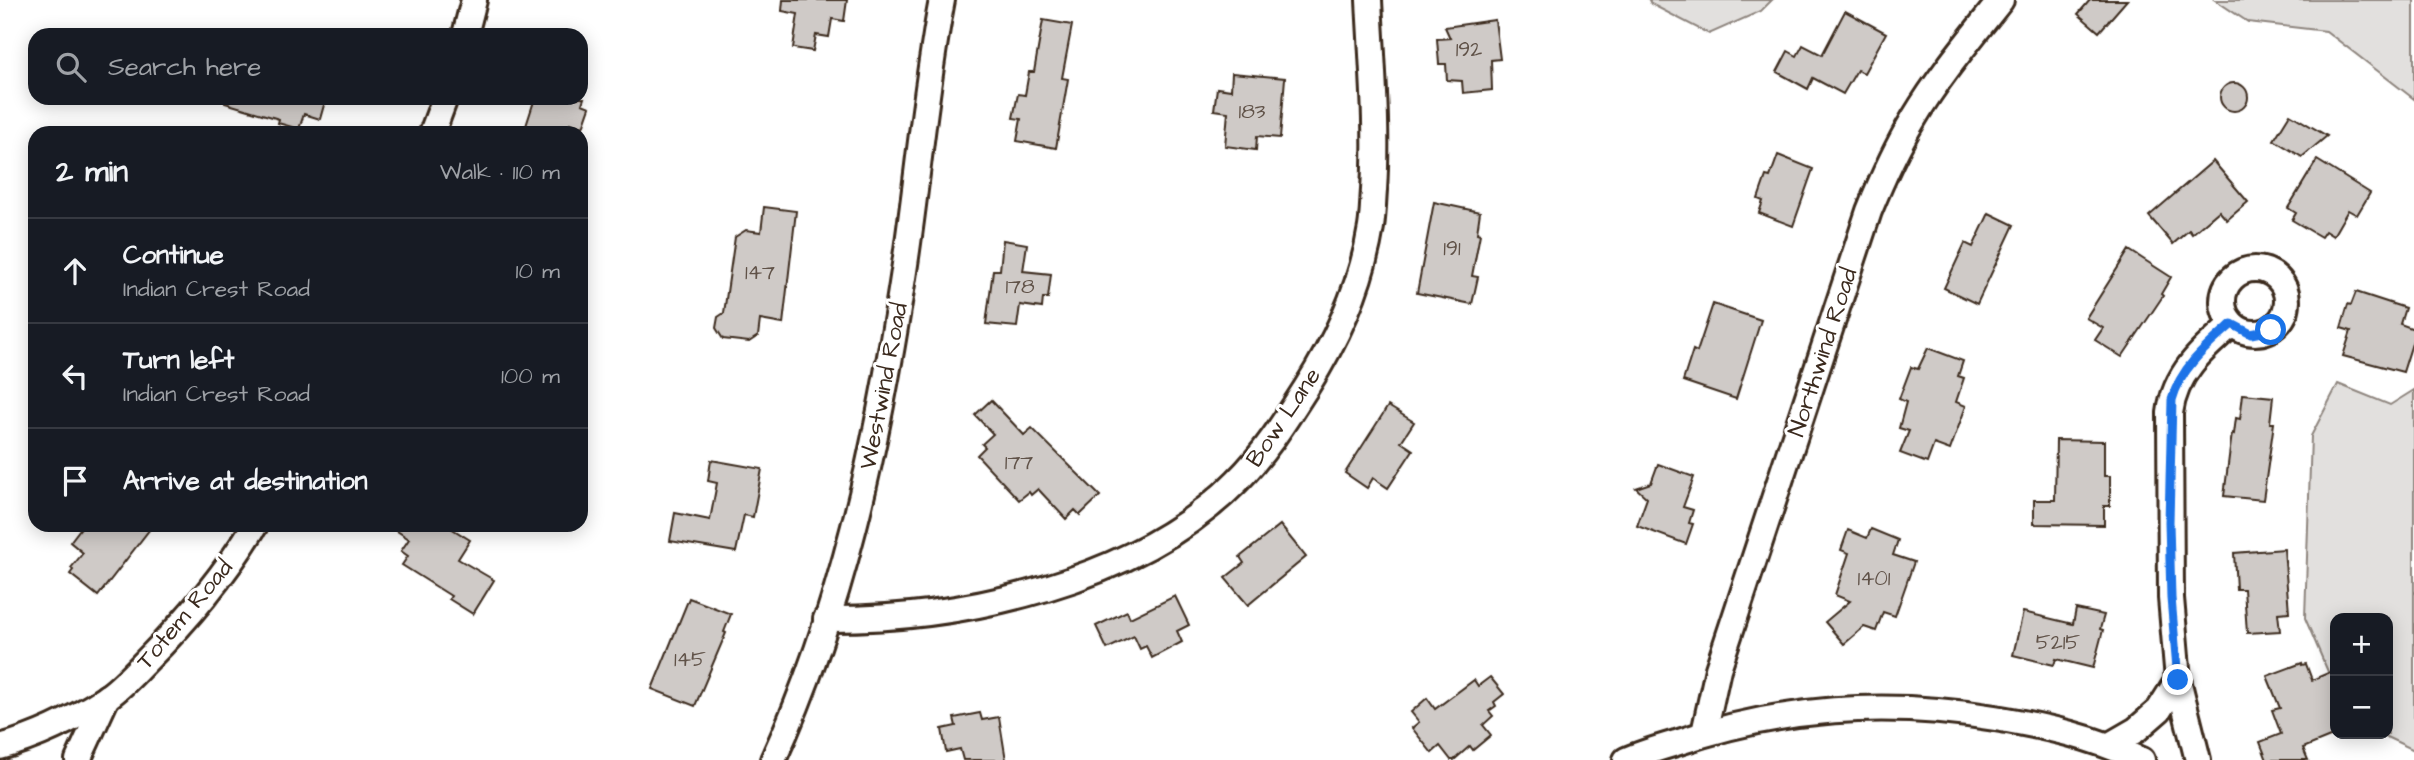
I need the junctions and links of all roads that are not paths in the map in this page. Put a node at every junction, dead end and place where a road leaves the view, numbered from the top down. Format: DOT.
graph roads {
  1 [pos="474,0"];
  2 [pos="942,0"];
  3 [pos="1368,0"];
  4 [pos="2001,0"];
  5 [pos="467,28"];
  6 [pos="442,105"];
  7 [pos="435,126"];
  8 [pos="2232,324"];
  9 [pos="250,532"];
  10 [pos="826,619"];
  11 [pos="2178,680"];
  12 [pos="107,697"];
  13 [pos="1704,733"];
  14 [pos="9,744"];
  15 [pos="2110,745"];
  16 [pos="78,760"];
  17 [pos="773,760"];
  18 [pos="1626,760"];
  19 [pos="2142,760"];
  20 [pos="2198,760"];
  1 -- 5 [label="street"];
  2 -- 10 [label="street, Westwind Road"];
  3 -- 10 [label="street, Bow Lane"];
  4 -- 13 [label="street, Northwind Road"];
  6 -- 7 [label="street"];
  8 -- 11 [label="street"];
  9 -- 12 [label="street, Totem Road"];
  10 -- 17 [label="street, Westwind Road"];
  11 -- 15 [label="street"];
  11 -- 20 [label="street"];
  12 -- 14 [label="street, Totem Road"];
  12 -- 16 [label="street, Totem Road"];
  13 -- 15 [label="street"];
  13 -- 18 [label="street"];
  15 -- 19 [label="street"];
}
